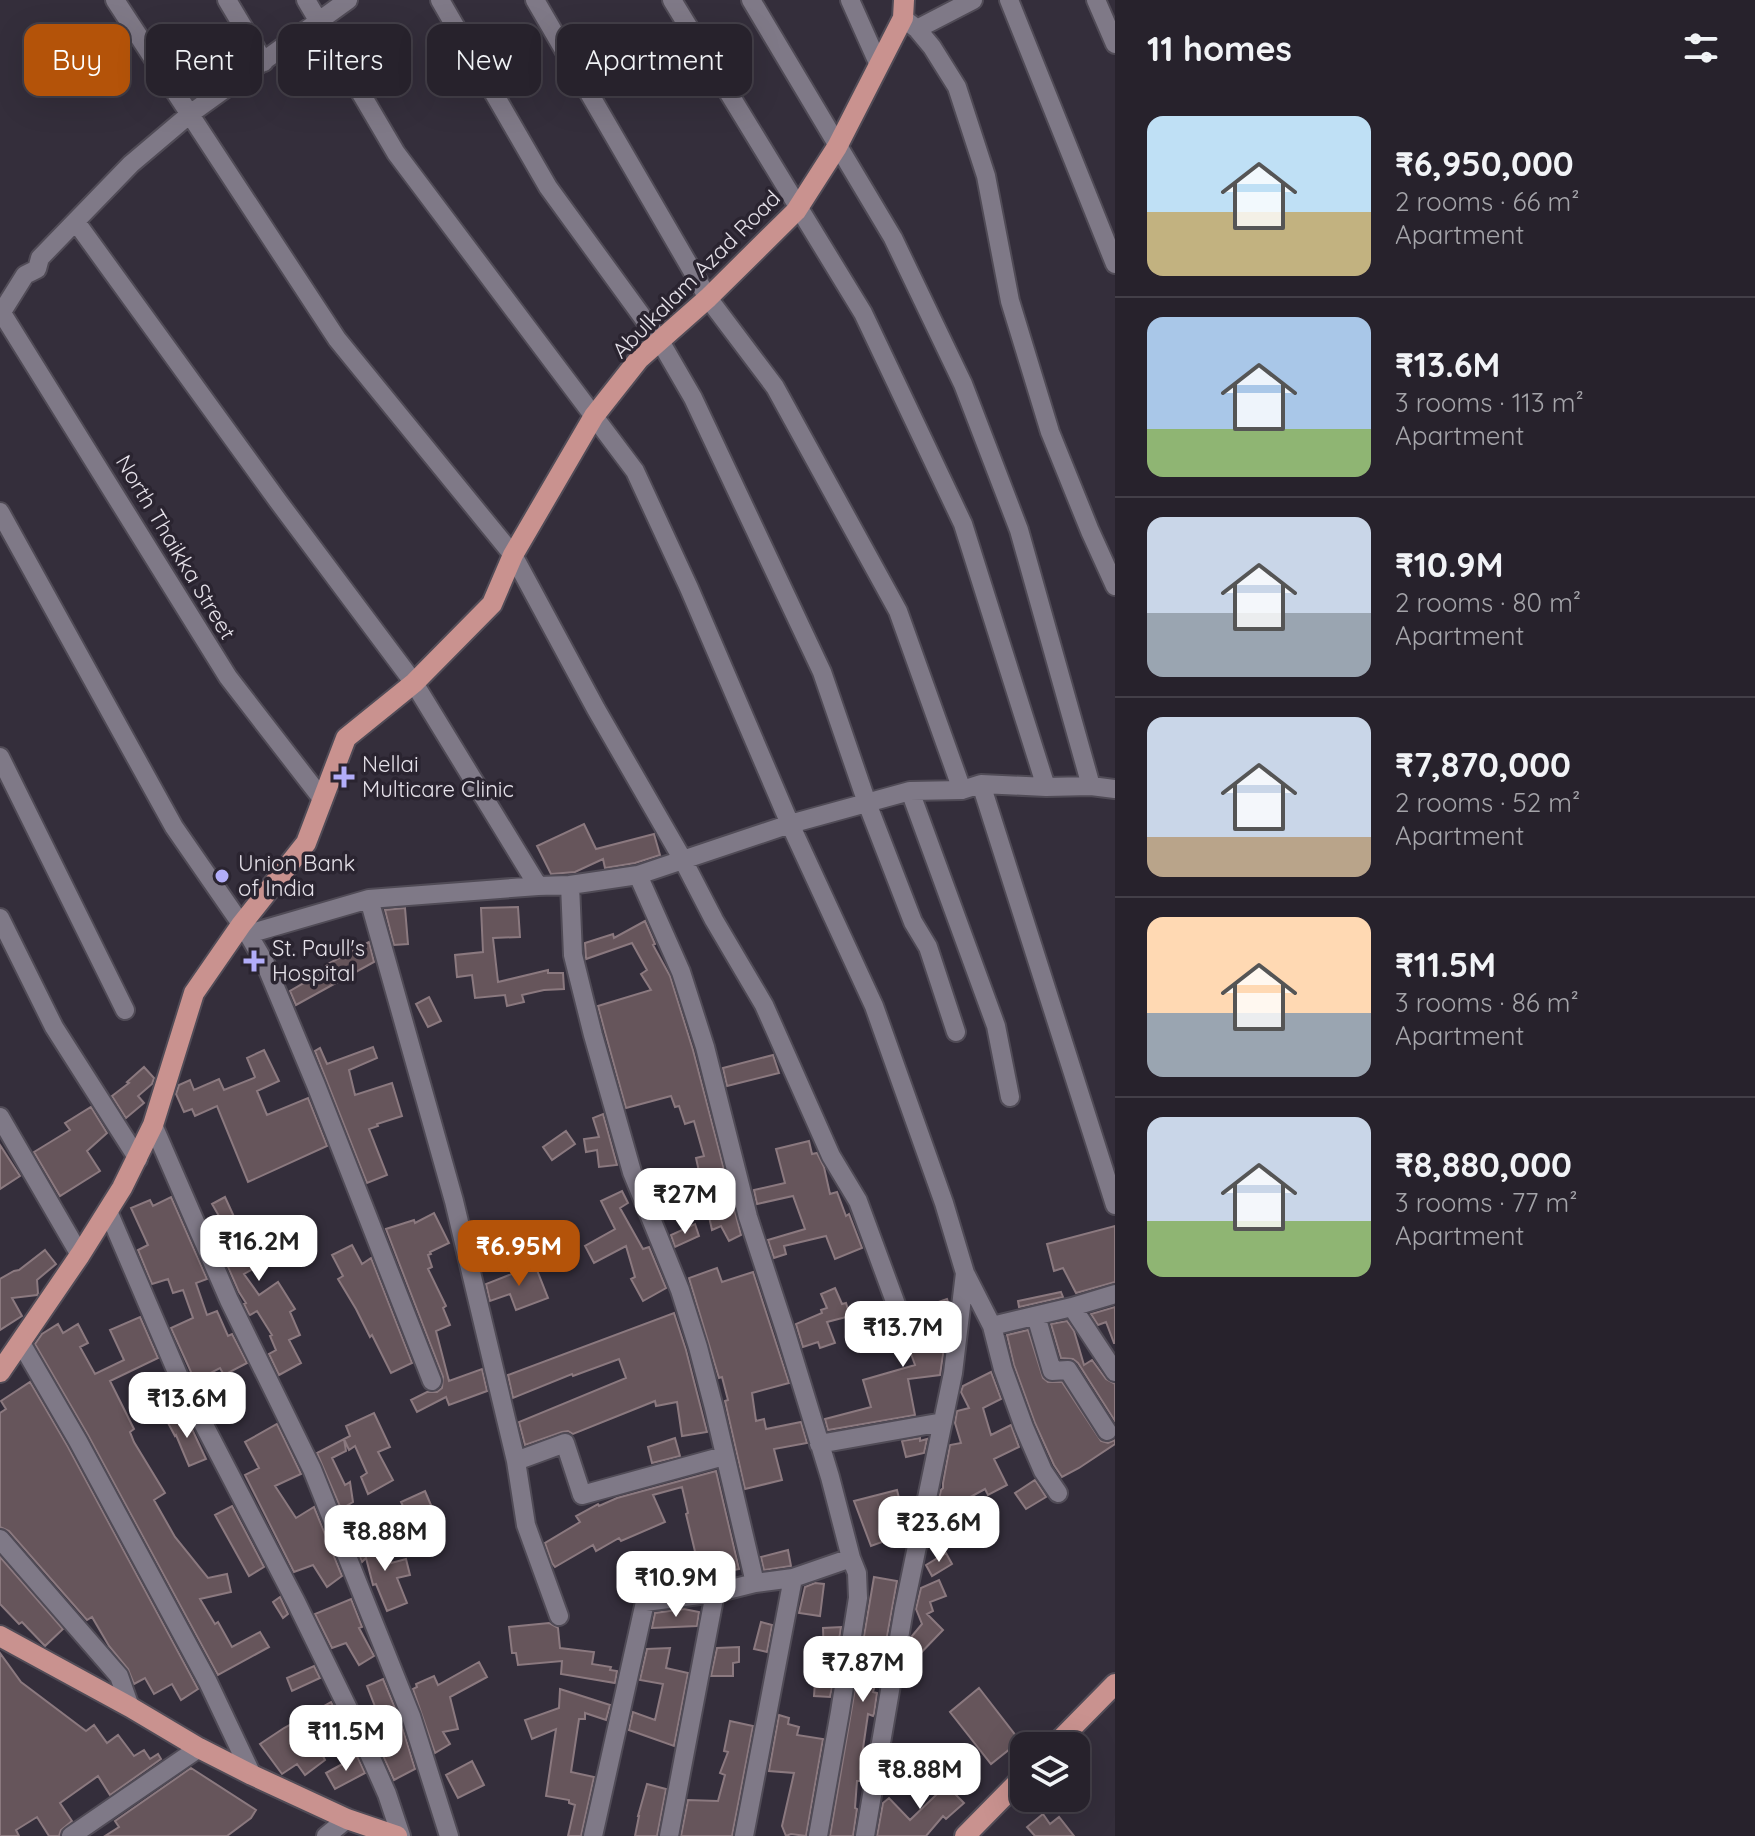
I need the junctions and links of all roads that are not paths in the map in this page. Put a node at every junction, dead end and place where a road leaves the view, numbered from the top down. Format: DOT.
graph roads {
  1 [pos="115,0"];
  2 [pos="227,0"];
  3 [pos="306,0"];
  4 [pos="348,0"];
  5 [pos="440,0"];
  6 [pos="535,0"];
  7 [pos="672,0"];
  8 [pos="751,0"];
  9 [pos="850,0"];
  10 [pos="973,0"];
  11 [pos="1009,0"];
  12 [pos="1096,0"];
  13 [pos="908,16"];
  14 [pos="318,21"];
  15 [pos="1115,44"];
  16 [pos="264,62"];
  17 [pos="879,65"];
  18 [pos="190,114"];
  19 [pos="837,147"];
  20 [pos="798,208"];
  21 [pos="76,222"];
  22 [pos="1115,264"];
  23 [pos="708,298"];
  24 [pos="1,313"];
  25 [pos="660,341"];
  26 [pos="594,416"];
  27 [pos="0,512"];
  28 [pos="513,555"];
  29 [pos="1115,586"];
  30 [pos="414,683"];
  31 [pos="0,757"];
  32 [pos="981,784"];
  33 [pos="1091,786"];
  34 [pos="1046,787"];
  35 [pos="1115,789"];
  36 [pos="962,790"];
  37 [pos="910,791"];
  38 [pos="323,800"];
  39 [pos="867,803"];
  40 [pos="790,824"];
  41 [pos="683,860"];
  42 [pos="638,875"];
  43 [pos="570,885"];
  44 [pos="538,886"];
  45 [pos="369,899"];
  46 [pos="0,918"];
  47 [pos="244,929"];
  48 [pos="125,1010"];
  49 [pos="956,1032"];
  50 [pos="1010,1097"];
  51 [pos="0,1117"];
  52 [pos="153,1125"];
  53 [pos="138,1159"];
  54 [pos="1115,1205"];
  55 [pos="108,1211"];
  56 [pos="80,1255"];
  57 [pos="965,1273"];
  58 [pos="1115,1294"];
  59 [pos="897,1307"];
  60 [pos="1072,1307"];
  61 [pos="1036,1316"];
  62 [pos="992,1326"];
  63 [pos="21,1343"];
  64 [pos="0,1372"];
  65 [pos="1115,1372"];
  66 [pos="432,1381"];
  67 [pos="943,1422"];
  68 [pos="1107,1431"];
  69 [pos="819,1444"];
  70 [pos="724,1456"];
  71 [pos="516,1461"];
  72 [pos="1058,1493"];
  73 [pos="0,1539"];
  74 [pos="851,1558"];
  75 [pos="793,1578"];
  76 [pos="755,1583"];
  77 [pos="715,1593"];
  78 [pos="559,1616"];
  79 [pos="0,1636"];
  80 [pos="1115,1684"];
  81 [pos="130,1707"];
  82 [pos="1068,1732"];
  83 [pos="199,1748"];
  84 [pos="252,1775"];
  85 [pos="1010,1790"];
  86 [pos="347,1819"];
  87 [pos="71,1836"];
  88 [pos="326,1836"];
  89 [pos="399,1836"];
  90 [pos="449,1836"];
  91 [pos="593,1836"];
  92 [pos="669,1836"];
  93 [pos="744,1836"];
  94 [pos="818,1836"];
  95 [pos="865,1836"];
  96 [pos="965,1836"];
  1 -- 18 [label="street"];
  2 -- 16 [label="street"];
  3 -- 14 [label="street"];
  4 -- 14 [label="street"];
  5 -- 25 [label="street"];
  6 -- 23 [label="street"];
  7 -- 20 [label="street"];
  8 -- 19 [label="street"];
  9 -- 17 [label="street"];
  10 -- 13 [label="street"];
  11 -- 22 [label="street"];
  12 -- 15 [label="street"];
  13 -- 17 [label="main road, Abulkalam Azad Road"];
  13 -- 29 [label="street"];
  14 -- 16 [label="street"];
  14 -- 26 [label="street"];
  16 -- 18 [label="street"];
  17 -- 19 [label="main road, Abulkalam Azad Road"];
  18 -- 21 [label="street"];
  18 -- 28 [label="street"];
  19 -- 20 [label="main road, Abulkalam Azad Road"];
  19 -- 33 [label="street"];
  20 -- 23 [label="main road, Abulkalam Azad Road"];
  20 -- 34 [label="street"];
  21 -- 24 [label="street"];
  21 -- 30 [label="street"];
  23 -- 25 [label="main road, Abulkalam Azad Road"];
  23 -- 36 [label="street"];
  24 -- 38 [label="street, North Thaikka Street"];
  25 -- 26 [label="main road, Abulkalam Azad Road"];
  25 -- 39 [label="street"];
  26 -- 28 [label="main road, Abulkalam Azad Road"];
  26 -- 40 [label="street"];
  27 -- 47 [label="street"];
  28 -- 30 [label="main road, Abulkalam Azad Road"];
  28 -- 41 [label="street"];
  30 -- 38 [label="main road, Abulkalam Azad Road"];
  30 -- 44 [label="street"];
  31 -- 48 [label="street"];
  32 -- 34 [label="street"];
  32 -- 36 [label="street"];
  32 -- 54 [label="street"];
  33 -- 34 [label="street"];
  33 -- 35 [label="street"];
  36 -- 37 [label="street"];
  37 -- 39 [label="street"];
  37 -- 50 [label="street"];
  38 -- 47 [label="main road, Abulkalam Azad Road"];
  39 -- 40 [label="street"];
  39 -- 49 [label="street"];
  40 -- 41 [label="street"];
  40 -- 57 [label="street"];
  41 -- 42 [label="street"];
  41 -- 59 [label="street"];
  42 -- 43 [label="street"];
  42 -- 69 [label="street"];
  43 -- 44 [label="street"];
  43 -- 70 [label="street"];
  44 -- 45 [label="street"];
  45 -- 47 [label="street"];
  45 -- 71 [label="street"];
  46 -- 53 [label="street"];
  47 -- 52 [label="main road, Abulkalam Azad Road"];
  47 -- 66 [label="street"];
  51 -- 56 [label="street"];
  52 -- 53 [label="main road, Abulkalam Azad Road"];
  52 -- 90 [label="street"];
  53 -- 55 [label="main road, Abulkalam Azad Road"];
  55 -- 56 [label="main road, Abulkalam Azad Road"];
  55 -- 89 [label="street"];
  56 -- 63 [label="main road, Abulkalam Azad Road"];
  57 -- 62 [label="street"];
  57 -- 67 [label="street"];
  58 -- 60 [label="street"];
  60 -- 61 [label="street"];
  60 -- 65 [label="street"];
  61 -- 62 [label="street"];
  61 -- 68 [label="street"];
  62 -- 72 [label="street"];
  63 -- 64 [label="main road, Abulkalam Azad Road"];
  63 -- 84 [label="street"];
  67 -- 69 [label="street"];
  67 -- 95 [label="street"];
  69 -- 74 [label="street"];
  70 -- 71 [label="street"];
  70 -- 76 [label="street"];
  71 -- 78 [label="street"];
  73 -- 81 [label="street"];
  74 -- 75 [label="street"];
  74 -- 94 [label="street"];
  75 -- 76 [label="street"];
  75 -- 93 [label="street"];
  76 -- 77 [label="street"];
  77 -- 91 [label="street"];
  77 -- 92 [label="street"];
  79 -- 81 [label="main road"];
  80 -- 82 [label="main road"];
  81 -- 83 [label="main road"];
  83 -- 84 [label="main road"];
  83 -- 87 [label="street"];
  84 -- 86 [label="main road"];
  85 -- 96 [label="main road"];
  86 -- 88 [label="street"];
  86 -- 89 [label="main road"];
}
